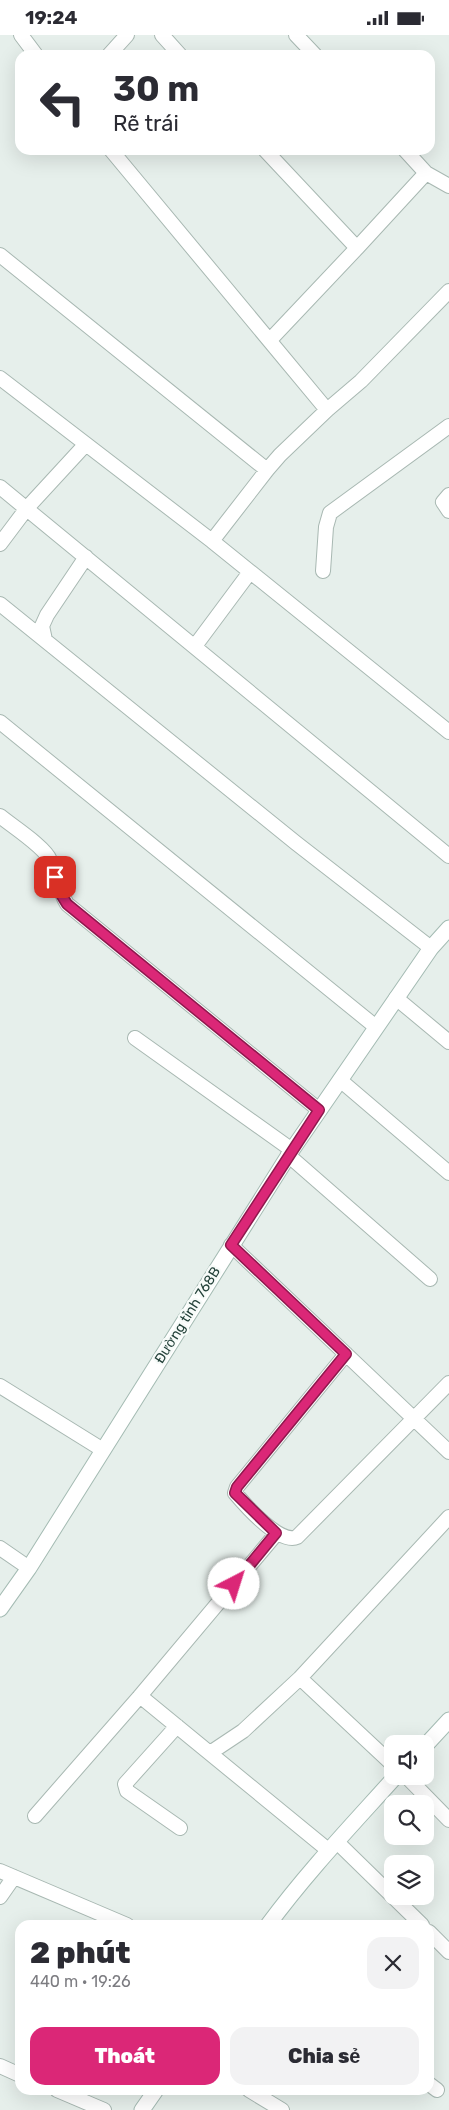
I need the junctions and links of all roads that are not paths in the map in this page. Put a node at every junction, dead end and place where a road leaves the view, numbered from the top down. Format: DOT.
graph roads {
  1 [pos="21,35"];
  2 [pos="127,35"];
  3 [pos="162,35"];
  4 [pos="296,35"];
  5 [pos="32,50"];
  6 [pos="114,50"];
  7 [pos="176,50"];
  8 [pos="310,50"];
  9 [pos="115,155"];
  10 [pos="271,155"];
  11 [pos="410,155"];
  12 [pos="426,173"];
  13 [pos="449,186"];
  14 [pos="357,248"];
  15 [pos="0,255"];
  16 [pos="449,291"];
  17 [pos="270,340"];
  18 [pos="0,378"];
  19 [pos="327,410"];
  20 [pos="449,426"];
  21 [pos="85,445"];
  22 [pos="266,470"];
  23 [pos="0,487"];
  24 [pos="449,495"];
  25 [pos="26,508"];
  26 [pos="449,511"];
  27 [pos="212,541"];
  28 [pos="0,544"];
  29 [pos="86,557"];
  30 [pos="323,571"];
  31 [pos="250,572"];
  32 [pos="0,604"];
  33 [pos="45,640"];
  34 [pos="195,647"];
  35 [pos="0,722"];
  36 [pos="449,732"];
  37 [pos="0,816"];
  38 [pos="449,856"];
  39 [pos="449,927"];
  40 [pos="431,948"];
  41 [pos="396,999"];
  42 [pos="376,1027"];
  43 [pos="135,1039"];
  44 [pos="449,1042"];
  45 [pos="340,1081"];
  46 [pos="319,1110"];
  47 [pos="290,1153"];
  48 [pos="449,1173"];
  49 [pos="231,1245"];
  50 [pos="430,1279"];
  51 [pos="346,1354"];
  52 [pos="449,1383"];
  53 [pos="0,1386"];
  54 [pos="413,1418"];
  55 [pos="103,1450"];
  56 [pos="449,1452"];
  57 [pos="449,1517"];
  58 [pos="276,1533"];
  59 [pos="0,1548"];
  60 [pos="30,1568"];
  61 [pos="0,1609"];
  62 [pos="300,1678"];
  63 [pos="140,1696"];
  64 [pos="449,1720"];
  65 [pos="177,1726"];
  66 [pos="434,1736"];
  67 [pos="210,1753"];
  68 [pos="384,1757"];
  69 [pos="388,1785"];
  70 [pos="415,1785"];
  71 [pos="35,1816"];
  72 [pos="449,1820"];
  73 [pos="180,1829"];
  74 [pos="332,1846"];
  75 [pos="0,1871"];
  76 [pos="14,1877"];
  77 [pos="0,1897"];
  78 [pos="114,1920"];
  79 [pos="272,1920"];
  80 [pos="416,1920"];
  81 [pos="434,1937"];
  82 [pos="449,1952"];
  83 [pos="0,2066"];
  84 [pos="15,2073"];
  85 [pos="69,2095"];
  86 [pos="152,2095"];
  87 [pos="257,2095"];
  88 [pos="104,2110"];
  89 [pos="142,2110"];
  90 [pos="282,2110"];
  1 -- 5 [label="street"];
  2 -- 6 [label="street"];
  3 -- 7 [label="street"];
  4 -- 8 [label="street"];
  9 -- 17 [label="street"];
  10 -- 14 [label="street"];
  11 -- 12 [label="street"];
  12 -- 13 [label="street"];
  12 -- 14 [label="street"];
  14 -- 17 [label="street"];
  15 -- 22 [label="street"];
  16 -- 19 [label="street"];
  17 -- 19 [label="street"];
  18 -- 21 [label="street"];
  19 -- 22 [label="street"];
  20 -- 30 [label="street"];
  21 -- 25 [label="street"];
  21 -- 27 [label="street"];
  22 -- 27 [label="street"];
  23 -- 25 [label="street"];
  24 -- 26 [label="street"];
  25 -- 28 [label="street"];
  25 -- 29 [label="street"];
  27 -- 31 [label="street"];
  29 -- 33 [label="street"];
  29 -- 34 [label="street"];
  31 -- 34 [label="street"];
  31 -- 36 [label="street"];
  32 -- 33 [label="street"];
  33 -- 40 [label="street"];
  34 -- 38 [label="street"];
  35 -- 42 [label="street"];
  37 -- 46 [label="street"];
  39 -- 40 [label="street, Đường tỉnh 768B"];
  40 -- 41 [label="street, Đường tỉnh 768B"];
  41 -- 42 [label="street, Đường tỉnh 768B"];
  41 -- 44 [label="street"];
  42 -- 45 [label="street, Đường tỉnh 768B"];
  43 -- 47 [label="street"];
  45 -- 46 [label="street, Đường tỉnh 768B"];
  45 -- 48 [label="street"];
  46 -- 47 [label="street, Đường tỉnh 768B"];
  47 -- 49 [label="street, Đường tỉnh 768B"];
  47 -- 50 [label="street"];
  49 -- 51 [label="street"];
  49 -- 55 [label="street, Đường tỉnh 768B"];
  51 -- 54 [label="street"];
  51 -- 58 [label="street"];
  52 -- 54 [label="street"];
  53 -- 55 [label="street"];
  54 -- 56 [label="street"];
  54 -- 58 [label="street"];
  55 -- 60 [label="street, Đường tỉnh 768B"];
  57 -- 62 [label="street"];
  58 -- 63 [label="street"];
  59 -- 60 [label="street"];
  60 -- 61 [label="street, Đường tỉnh 768B"];
  62 -- 67 [label="street"];
  62 -- 68 [label="street"];
  63 -- 65 [label="street"];
  63 -- 71 [label="street"];
  64 -- 66 [label="street"];
  65 -- 67 [label="street"];
  65 -- 73 [label="street"];
  67 -- 74 [label="street"];
  69 -- 74 [label="street"];
  70 -- 72 [label="street"];
  74 -- 79 [label="street"];
  74 -- 80 [label="street"];
  75 -- 76 [label="street"];
  76 -- 77 [label="street"];
  76 -- 78 [label="street"];
  81 -- 82 [label="street"];
  83 -- 84 [label="street"];
  85 -- 88 [label="street"];
  86 -- 89 [label="street"];
  87 -- 90 [label="street"];
}
